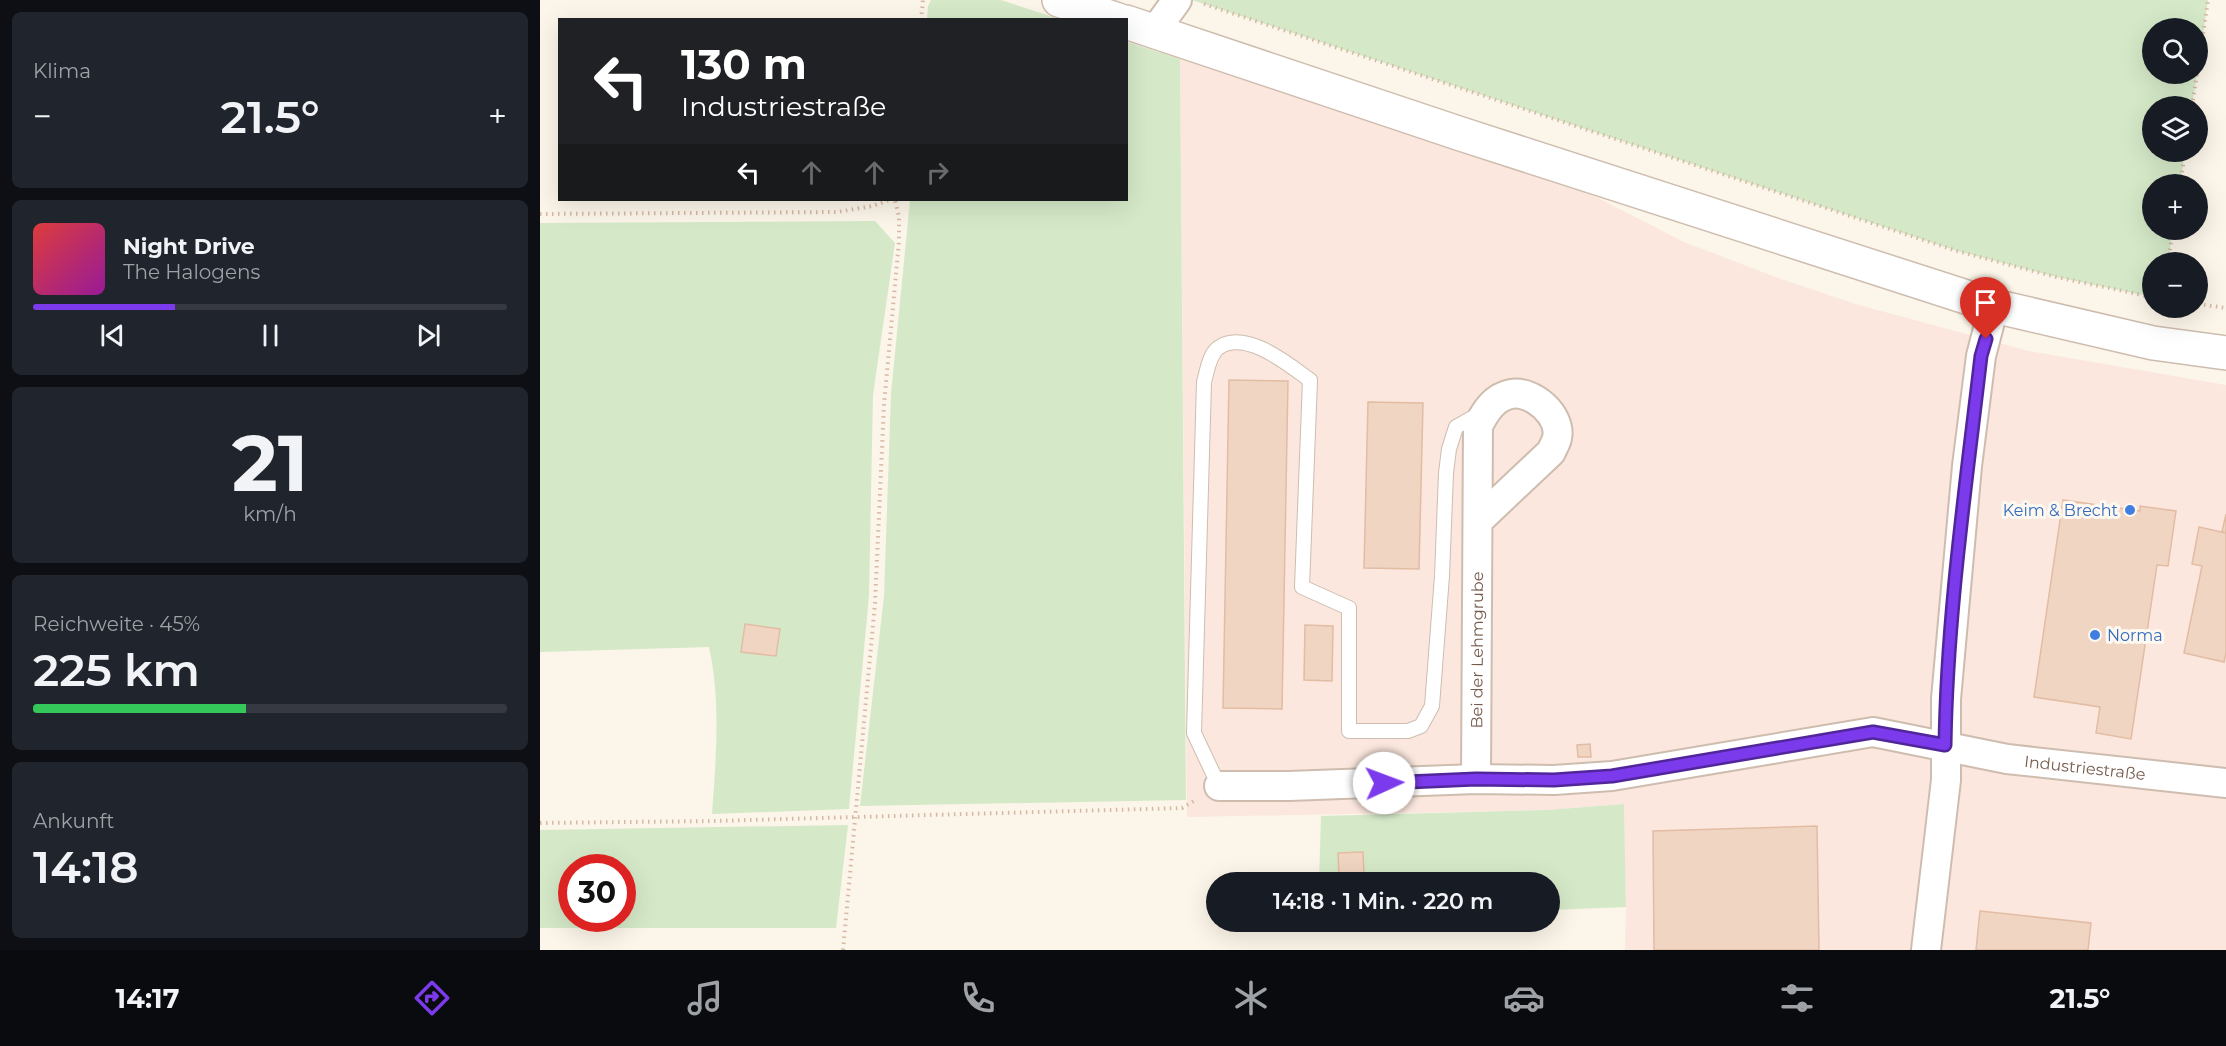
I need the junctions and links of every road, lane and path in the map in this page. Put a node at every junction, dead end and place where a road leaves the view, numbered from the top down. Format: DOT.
graph roads {
  1 [pos="922,0"];
  2 [pos="1059,0"];
  3 [pos="2208,0"];
  4 [pos="1190,2"];
  5 [pos="921,18"];
  6 [pos="1112,18"];
  7 [pos="2205,18"];
  8 [pos="1140,27"];
  9 [pos="886,201"];
  10 [pos="895,201"];
  11 [pos="540,214"];
  12 [pos="2142,295"];
  13 [pos="2208,305"];
  14 [pos="1994,306"];
  15 [pos="2226,308"];
  16 [pos="2226,353"];
  17 [pos="1486,410"];
  18 [pos="1479,519"];
  19 [pos="1945,745"];
  20 [pos="1476,779"];
  21 [pos="2226,783"];
  22 [pos="1219,786"];
  23 [pos="855,816"];
  24 [pos="540,823"];
  25 [pos="843,950"];
  26 [pos="1926,950"];
  1 -- 5 [label="path"];
  2 -- 6 [label="street"];
  3 -- 7 [label="path"];
  4 -- 8 [label="street"];
  4 -- 12 [label="path"];
  8 -- 14 [label="street"];
  9 -- 11 [label="path"];
  10 -- 23 [label="path"];
  13 -- 15 [label="path"];
  14 -- 16 [label="street"];
  14 -- 19 [label="street"];
  17 -- 18 [label="street, Bei der Lehmgrube"];
  17 -- 18 [label="street"];
  17 -- 22 [label="lane"];
  18 -- 20 [label="street, Bei der Lehmgrube"];
  19 -- 20 [label="street"];
  19 -- 21 [label="street, Industriestraße"];
  19 -- 26 [label="street"];
  20 -- 22 [label="street"];
  22 -- 23 [label="path"];
  23 -- 24 [label="path"];
  23 -- 25 [label="path"];
}
